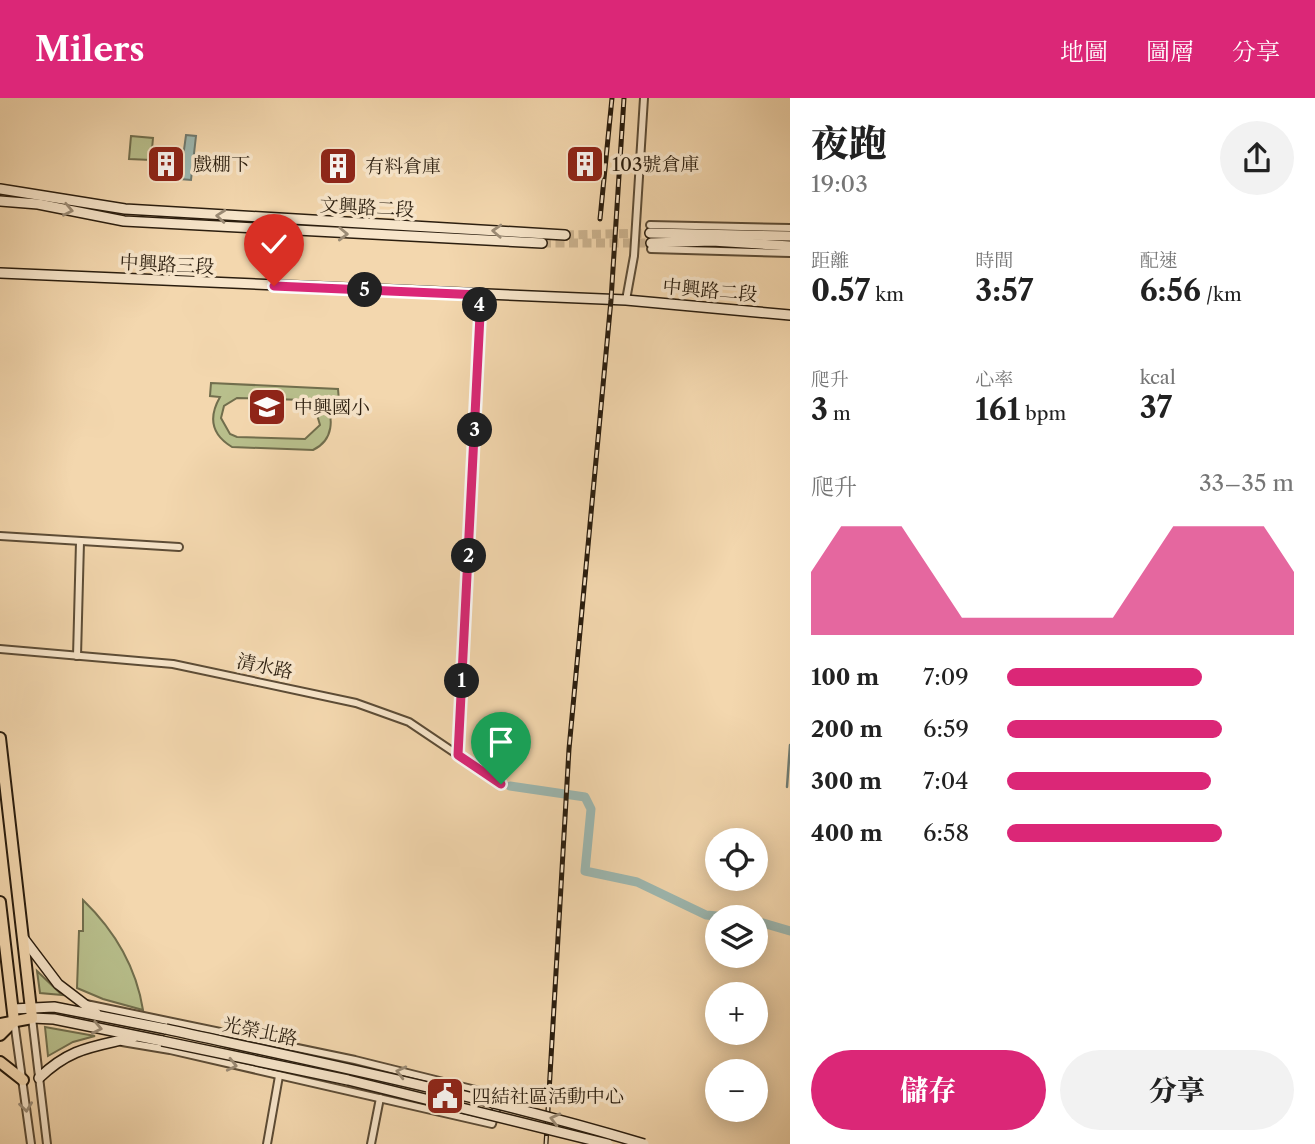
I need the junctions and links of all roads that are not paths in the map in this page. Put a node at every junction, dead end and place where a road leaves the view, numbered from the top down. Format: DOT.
graph roads {
  1 [pos="644,98"];
  2 [pos="0,189"];
  3 [pos="0,201"];
  4 [pos="790,228"];
  5 [pos="565,235"];
  6 [pos="790,236"];
  7 [pos="650,238"];
  8 [pos="542,243"];
  9 [pos="790,246"];
  10 [pos="790,253"];
  11 [pos="0,273"];
  12 [pos="481,295"];
  13 [pos="626,300"];
  14 [pos="790,315"];
  15 [pos="0,536"];
  16 [pos="80,542"];
  17 [pos="179,547"];
  18 [pos="0,649"];
  19 [pos="77,656"];
  20 [pos="0,738"];
  21 [pos="458,755"];
  22 [pos="501,784"];
  23 [pos="0,902"];
  24 [pos="23,938"];
  25 [pos="3,957"];
  26 [pos="82,1003"];
  27 [pos="0,1008"];
  28 [pos="13,1009"];
  29 [pos="32,1013"];
  30 [pos="0,1014"];
  31 [pos="98,1014"];
  32 [pos="14,1021"];
  33 [pos="0,1024"];
  34 [pos="0,1035"];
  35 [pos="138,1036"];
  36 [pos="117,1041"];
  37 [pos="0,1062"];
  38 [pos="279,1076"];
  39 [pos="39,1078"];
  40 [pos="23,1080"];
  41 [pos="380,1097"];
  42 [pos="31,1144"];
  43 [pos="47,1144"];
  44 [pos="267,1144"];
  45 [pos="371,1144"];
  46 [pos="608,1144"];
  47 [pos="644,1144"];
  1 -- 13 [label="street"];
  5 -- 2 [label="street, 文興路二段, one-way"];
  3 -- 8 [label="street, 文興路二段, one-way"];
  4 -- 7 [label="street"];
  6 -- 7 [label="street"];
  7 -- 9 [label="street"];
  7 -- 10 [label="street"];
  11 -- 12 [label="street, 中興路三段"];
  12 -- 13 [label="street, 中興路三段"];
  12 -- 21 [label="street"];
  13 -- 14 [label="street, 中興路二段"];
  15 -- 16 [label="street"];
  16 -- 17 [label="street"];
  16 -- 19 [label="street"];
  18 -- 19 [label="street, 清水路"];
  19 -- 21 [label="street, 清水路"];
  20 -- 24 [label="main road"];
  21 -- 22 [label="street, 清水路"];
  23 -- 25 [label="main road"];
  24 -- 26 [label="street"];
  24 -- 29 [label="main road"];
  25 -- 28 [label="main road"];
  26 -- 31 [label="street"];
  41 -- 26 [label="street, 光榮北路, one-way"];
  27 -- 28 [label="main road"];
  28 -- 29 [label="street, 光榮北路"];
  28 -- 30 [label="main road"];
  28 -- 32 [label="main road"];
  29 -- 31 [label="street, 光榮北路"];
  29 -- 32 [label="main road"];
  29 -- 35 [label="street, 光榮北路, one-way"];
  29 -- 39 [label="street"];
  47 -- 31 [label="street, 光榮北路, one-way, bridge"];
  32 -- 33 [label="main road"];
  32 -- 34 [label="main road"];
  32 -- 40 [label="street"];
  35 -- 36 [label="street"];
  35 -- 46 [label="street, 光榮北路, bridge"];
  36 -- 38 [label="street, 光榮北路, one-way"];
  36 -- 39 [label="street"];
  37 -- 40 [label="main road"];
  38 -- 41 [label="street, 光榮北路"];
  38 -- 44 [label="street"];
  39 -- 43 [label="street"];
  40 -- 42 [label="street, one-way"];
  41 -- 45 [label="street"];
}
